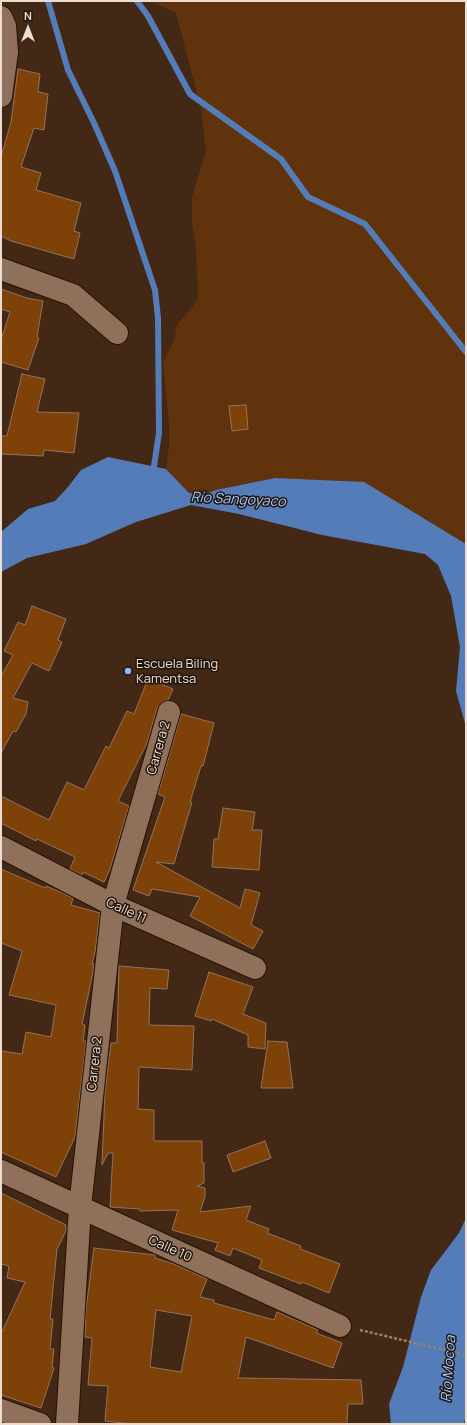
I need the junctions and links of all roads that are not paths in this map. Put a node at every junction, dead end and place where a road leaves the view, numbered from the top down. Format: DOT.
graph roads {
  1 [pos="1,17"];
  2 [pos="1,96"];
  3 [pos="1,269"];
  4 [pos="117,333"];
  5 [pos="169,712"];
  6 [pos="1,847"];
  7 [pos="113,906"];
  8 [pos="255,968"];
  9 [pos="1,1171"];
  10 [pos="80,1207"];
  11 [pos="340,1326"];
  12 [pos="1,1410"];
  13 [pos="40,1424"];
  14 [pos="67,1424"];
  1 -- 2 [label="street"];
  3 -- 4 [label="street"];
  5 -- 7 [label="street, Carrera 2"];
  6 -- 7 [label="street, Calle 11"];
  7 -- 8 [label="street, Calle 11"];
  7 -- 10 [label="street, Carrera 2"];
  9 -- 10 [label="street, Calle 10"];
  10 -- 11 [label="street, Calle 10"];
  10 -- 14 [label="street, Carrera 2"];
  12 -- 13 [label="street"];
}
